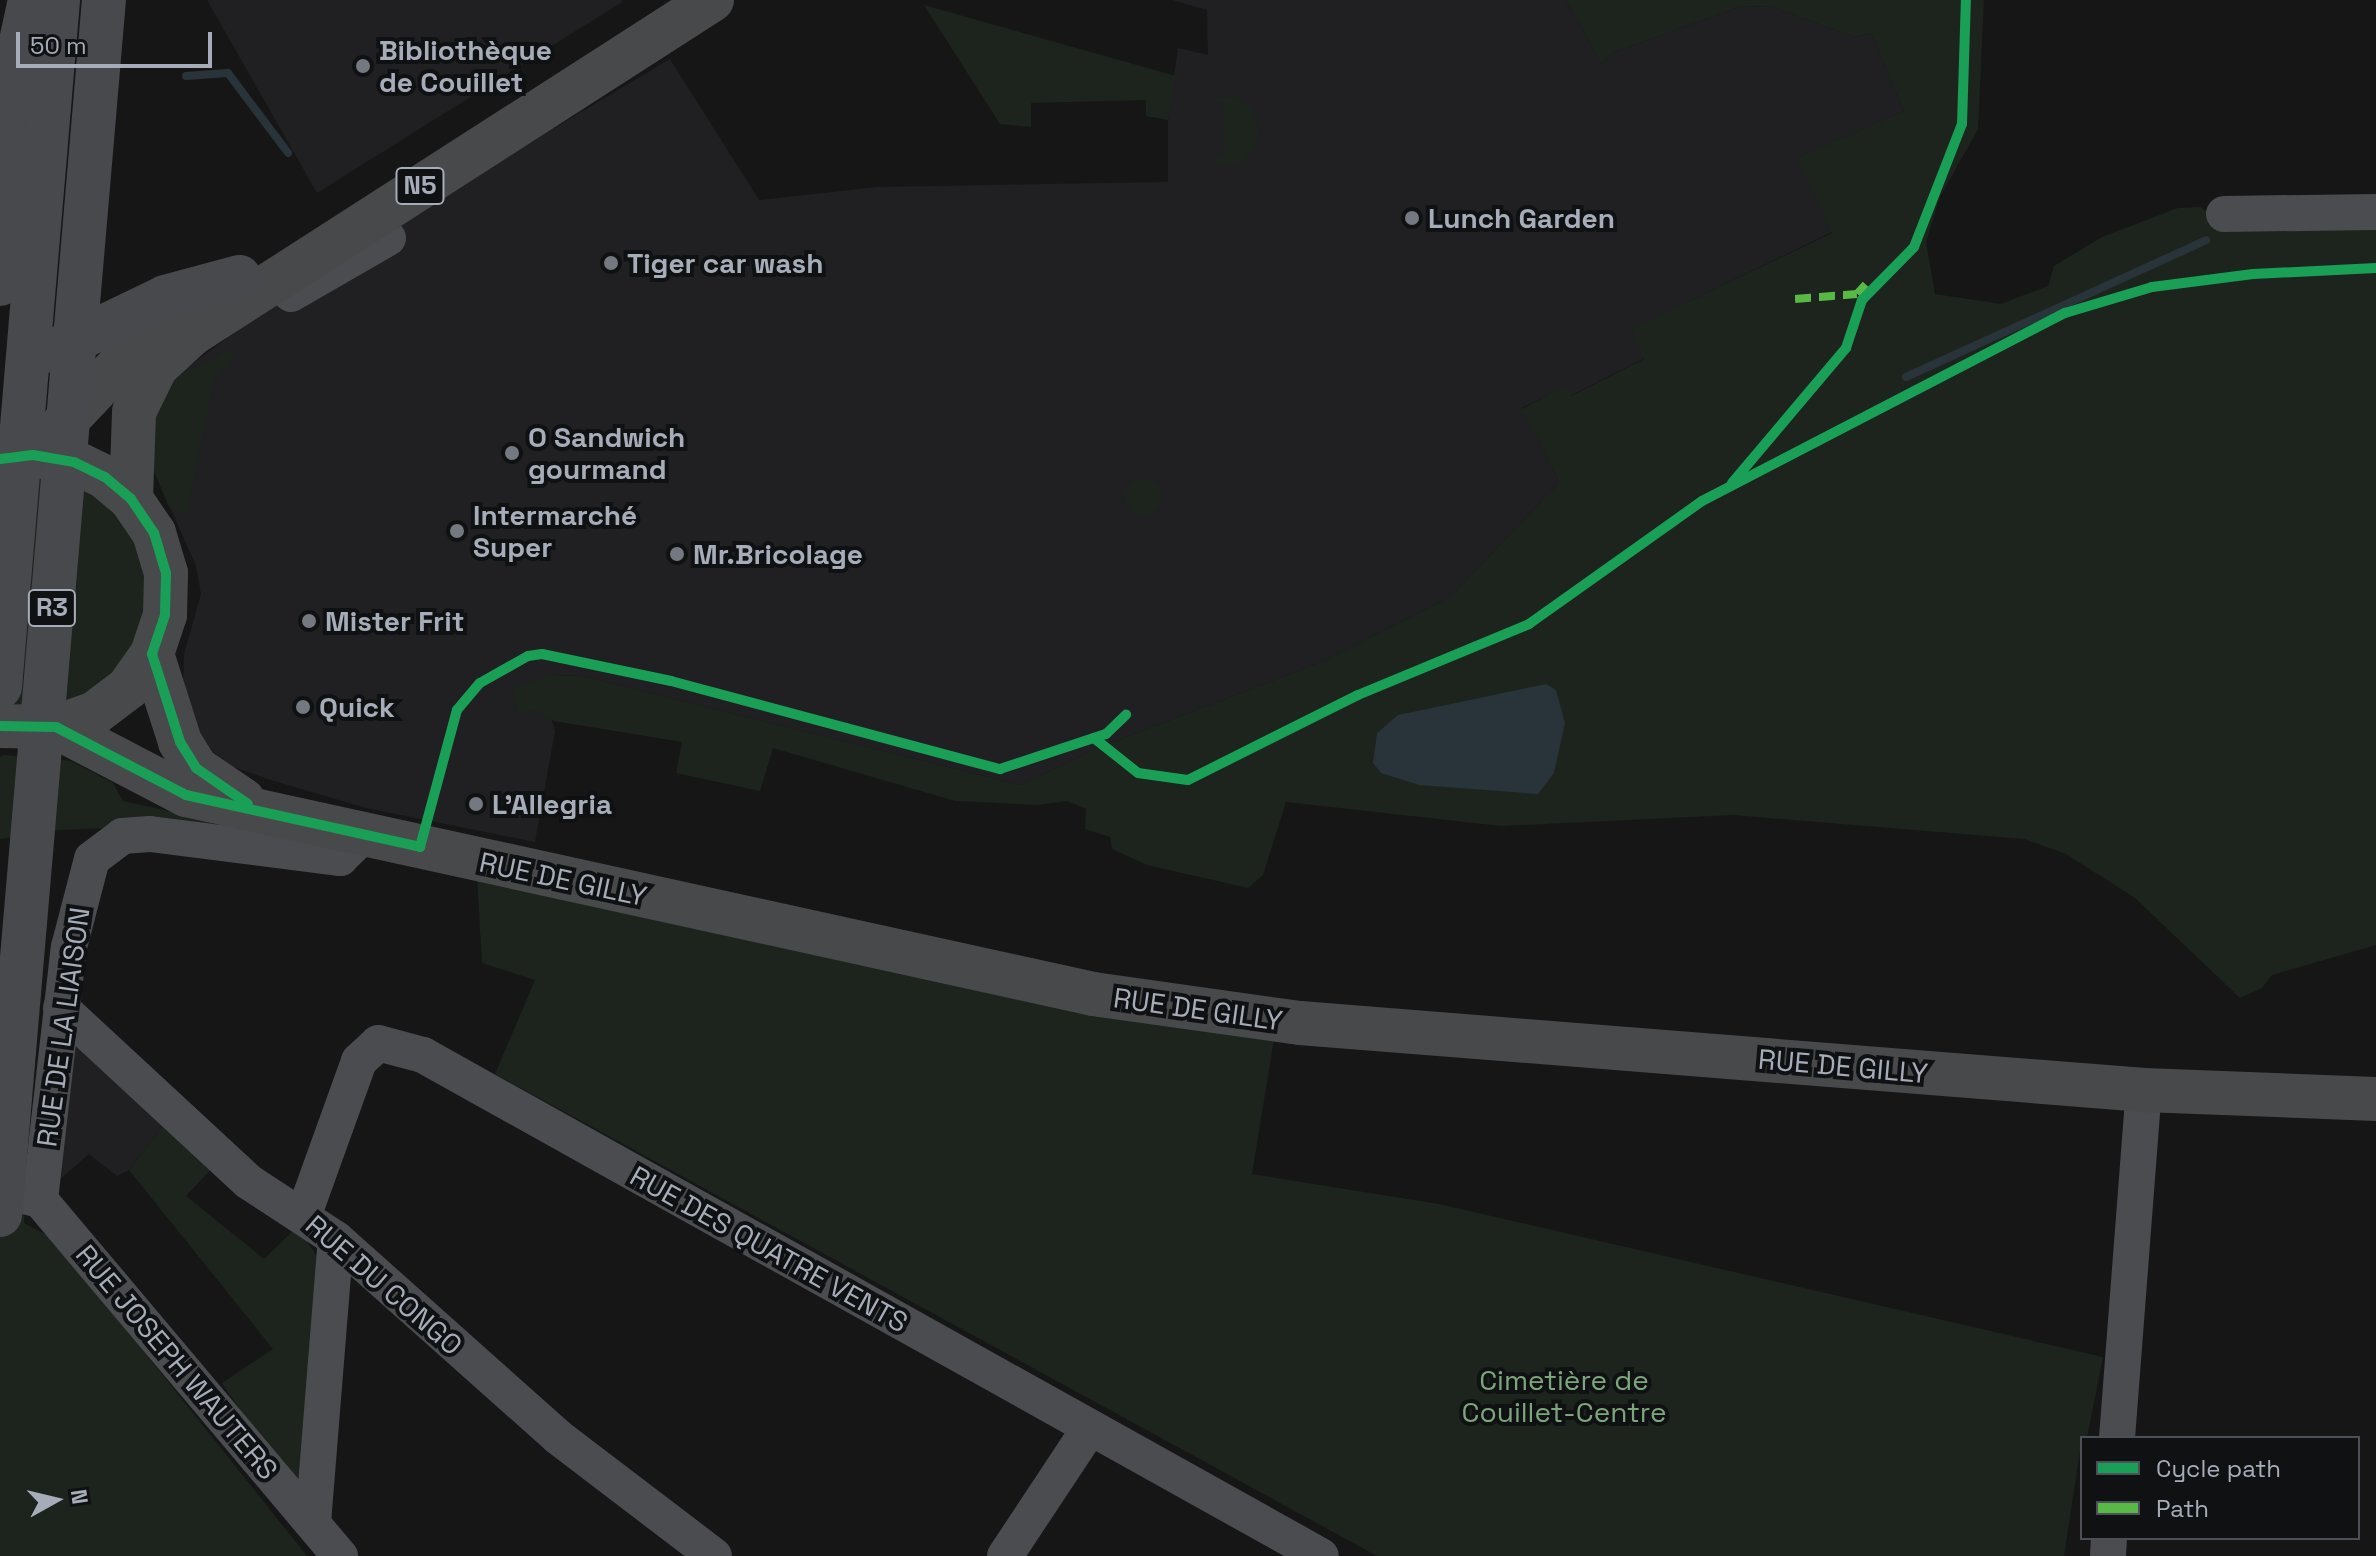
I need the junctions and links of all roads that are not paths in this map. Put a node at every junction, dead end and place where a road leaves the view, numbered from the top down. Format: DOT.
graph roads {
  1 [pos="10,0"];
  2 [pos="30,0"];
  3 [pos="58,0"];
  4 [pos="104,0"];
  5 [pos="667,0"];
  6 [pos="712,0"];
  7 [pos="0,39"];
  8 [pos="2376,212"];
  9 [pos="2224,214"];
  10 [pos="388,238"];
  11 [pos="239,277"];
  12 [pos="0,284"];
  13 [pos="0,332"];
  14 [pos="156,367"];
  15 [pos="25,456"];
  16 [pos="131,499"];
  17 [pos="152,654"];
  18 [pos="0,687"];
  19 [pos="0,726"];
  20 [pos="56,727"];
  21 [pos="255,808"];
  22 [pos="364,835"];
  23 [pos="61,1008"];
  24 [pos="2144,1090"];
  25 [pos="2376,1099"];
  26 [pos="0,1190"];
  27 [pos="40,1200"];
  28 [pos="304,1214"];
  29 [pos="0,1215"];
  30 [pos="336,1239"];
  31 [pos="1089,1429"];
  32 [pos="2117,1436"];
  33 [pos="313,1523"];
  34 [pos="340,1556"];
  35 [pos="714,1556"];
  36 [pos="1005,1556"];
  37 [pos="1321,1556"];
  1 -- 7 [label="highway"];
  2 -- 12 [label="highway"];
  3 -- 18 [label="highway, R3"];
  4 -- 29 [label="highway, R3"];
  5 -- 11 [label="main road, N5"];
  6 -- 14 [label="main road, N5"];
  8 -- 9 [label="street"];
  10 -- 14 [label="street"];
  11 -- 13 [label="highway"];
  11 -- 15 [label="main road, N5"];
  13 -- 15 [label="highway"];
  14 -- 16 [label="main road, N5"];
  15 -- 16 [label="main road"];
  16 -- 17 [label="main road"];
  17 -- 20 [label="main road"];
  17 -- 21 [label="main road"];
  19 -- 20 [label="main road"];
  20 -- 21 [label="main road, RUE DE GILLY"];
  21 -- 22 [label="main road, RUE DE GILLY"];
  22 -- 23 [label="street, RUE DE LA LIAISON"];
  22 -- 24 [label="main road, RUE DE GILLY"];
  23 -- 27 [label="street, RUE DE LA LIAISON"];
  23 -- 28 [label="street, RUE DU CONGO"];
  24 -- 25 [label="main road, RUE DE GILLY"];
  24 -- 32 [label="street"];
  26 -- 27 [label="street"];
  27 -- 33 [label="street, RUE JOSEPH WAUTERS"];
  28 -- 30 [label="street, RUE DU CONGO"];
  28 -- 31 [label="street, RUE DES QUATRE VENTS"];
  30 -- 33 [label="street"];
  30 -- 35 [label="street, RUE DU CONGO"];
  31 -- 36 [label="street"];
  31 -- 37 [label="street, RUE DES QUATRE VENTS"];
  33 -- 34 [label="street, RUE JOSEPH WAUTERS"];
}
